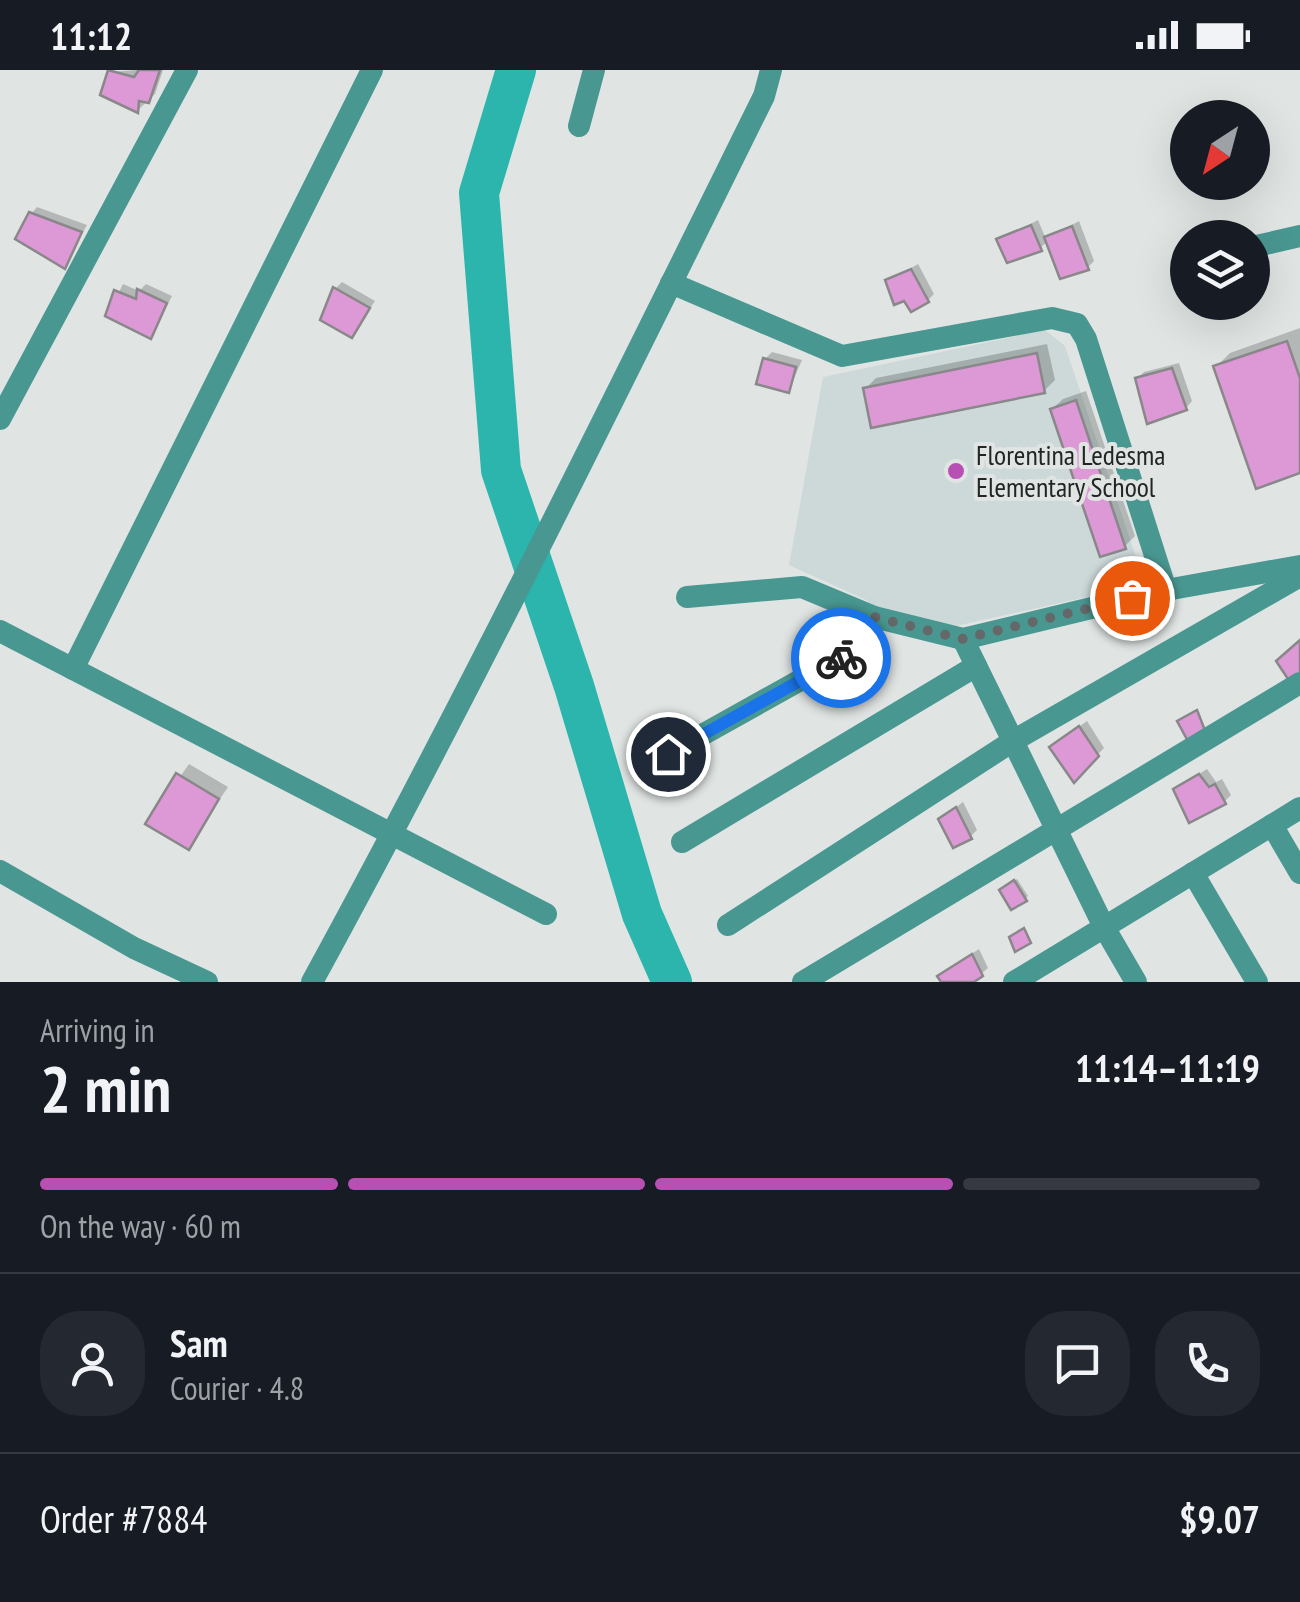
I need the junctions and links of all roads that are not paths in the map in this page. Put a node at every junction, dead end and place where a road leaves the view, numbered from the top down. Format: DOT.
graph roads {
  1 [pos="187,70"];
  2 [pos="372,70"];
  3 [pos="594,70"];
  4 [pos="771,70"];
  5 [pos="580,126"];
  6 [pos="1300,236"];
  7 [pos="1270,242"];
  8 [pos="671,283"];
  9 [pos="0,419"];
  10 [pos="1300,566"];
  11 [pos="1300,576"];
  12 [pos="1166,590"];
  13 [pos="687,596"];
  14 [pos="874,617"];
  15 [pos="0,631"];
  16 [pos="962,639"];
  17 [pos="976,666"];
  18 [pos="73,669"];
  19 [pos="1300,683"];
  20 [pos="1012,741"];
  21 [pos="668,754"];
  22 [pos="1300,808"];
  23 [pos="1272,825"];
  24 [pos="1056,828"];
  25 [pos="392,834"];
  26 [pos="682,842"];
  27 [pos="0,871"];
  28 [pos="1192,873"];
  29 [pos="1300,873"];
  30 [pos="546,914"];
  31 [pos="728,925"];
  32 [pos="1104,928"];
  33 [pos="207,982"];
  34 [pos="312,982"];
  35 [pos="803,982"];
  36 [pos="1014,982"];
  37 [pos="1136,982"];
  38 [pos="1257,982"];
  1 -- 9 [label="street"];
  2 -- 18 [label="street"];
  3 -- 5 [label="street"];
  4 -- 8 [label="street"];
  6 -- 7 [label="street"];
  8 -- 12 [label="street"];
  8 -- 25 [label="street"];
  10 -- 12 [label="street"];
  11 -- 20 [label="street"];
  12 -- 16 [label="street"];
  13 -- 14 [label="street"];
  14 -- 16 [label="street"];
  14 -- 21 [label="street"];
  15 -- 18 [label="street"];
  16 -- 17 [label="street"];
  17 -- 20 [label="street"];
  17 -- 26 [label="street"];
  18 -- 25 [label="street"];
  19 -- 24 [label="street"];
  20 -- 24 [label="street"];
  20 -- 31 [label="street"];
  22 -- 23 [label="street"];
  23 -- 28 [label="street"];
  23 -- 29 [label="street"];
  24 -- 32 [label="street"];
  24 -- 35 [label="street"];
  25 -- 30 [label="street"];
  25 -- 34 [label="street"];
  27 -- 33 [label="street"];
  28 -- 32 [label="street"];
  28 -- 38 [label="street"];
  32 -- 36 [label="street"];
  32 -- 37 [label="street"];
}
